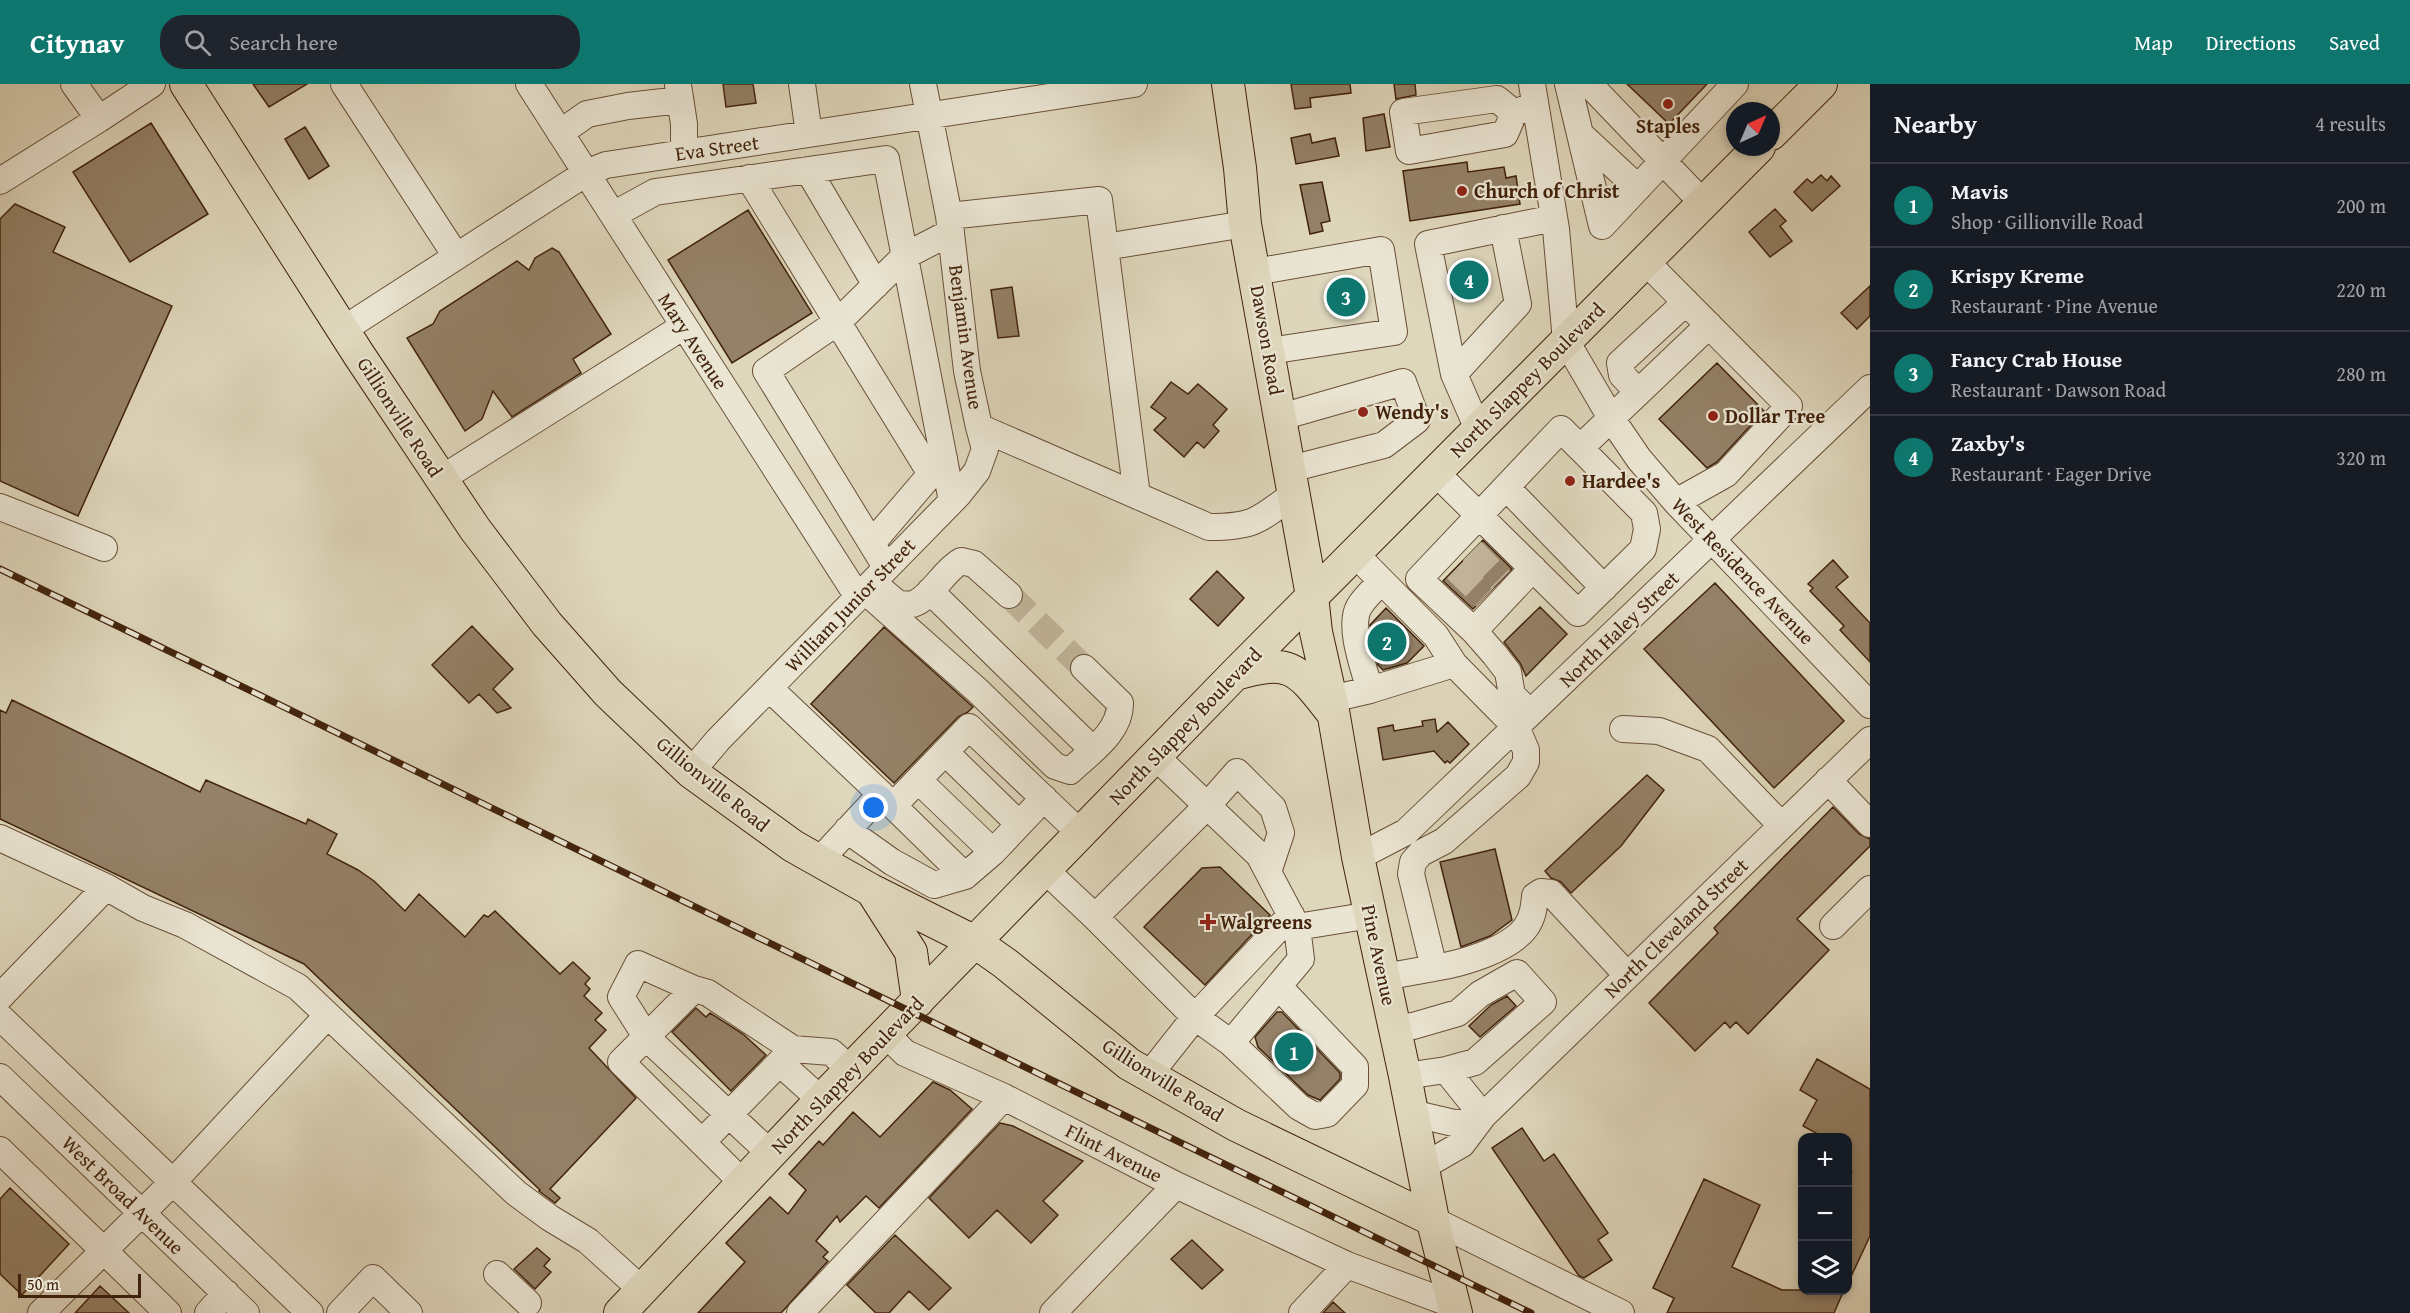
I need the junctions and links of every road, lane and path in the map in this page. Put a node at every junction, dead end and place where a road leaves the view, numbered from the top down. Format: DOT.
graph roads {
  1 [pos="74,84"];
  2 [pos="152,84"];
  3 [pos="186,84"];
  4 [pos="344,84"];
  5 [pos="529,84"];
  6 [pos="801,84"];
  7 [pos="923,84"];
  8 [pos="1134,84"];
  9 [pos="1228,84"];
  10 [pos="1568,84"];
  11 [pos="1589,84"];
  12 [pos="1735,84"];
  13 [pos="1821,84"];
  14 [pos="1082,88"];
  15 [pos="679,92"];
  16 [pos="1527,101"];
  17 [pos="928,117"];
  18 [pos="99,119"];
  19 [pos="1780,125"];
  20 [pos="560,133"];
  21 [pos="809,134"];
  22 [pos="1580,135"];
  23 [pos="684,153"];
  24 [pos="1750,156"];
  25 [pos="1664,160"];
  26 [pos="808,170"];
  27 [pos="586,173"];
  28 [pos="749,178"];
  29 [pos="0,181"];
  30 [pos="1638,188"];
  31 [pos="1703,203"];
  32 [pos="613,214"];
  33 [pos="1554,218"];
  34 [pos="950,224"];
  35 [pos="1245,224"];
  36 [pos="1503,228"];
  37 [pos="1105,247"];
  38 [pos="456,256"];
  39 [pos="905,256"];
  40 [pos="1645,261"];
  41 [pos="1255,272"];
  42 [pos="876,285"];
  43 [pos="1686,302"];
  44 [pos="839,321"];
  45 [pos="1708,325"];
  46 [pos="684,326"];
  47 [pos="344,328"];
  48 [pos="1566,341"];
  49 [pos="1269,351"];
  50 [pos="1454,374"];
  51 [pos="1870,388"];
  52 [pos="1638,392"];
  53 [pos="1281,417"];
  54 [pos="1611,418"];
  55 [pos="979,427"];
  56 [pos="1478,429"];
  57 [pos="1580,448"];
  58 [pos="938,466"];
  59 [pos="1435,472"];
  60 [pos="441,478"];
  61 [pos="1292,481"];
  62 [pos="1506,487"];
  63 [pos="1137,496"];
  64 [pos="952,501"];
  65 [pos="1676,502"];
  66 [pos="0,507"];
  67 [pos="1479,516"];
  68 [pos="1712,540"];
  69 [pos="872,543"];
  70 [pos="104,548"];
  71 [pos="1354,553"];
  72 [pos="1533,568"];
  73 [pos="870,584"];
  74 [pos="1387,587"];
  75 [pos="1604,588"];
  76 [pos="930,591"];
  77 [pos="1009,596"];
  78 [pos="1312,596"];
  79 [pos="1578,613"];
  80 [pos="1474,630"];
  81 [pos="1605,642"];
  82 [pos="1454,664"];
  83 [pos="1084,668"];
  84 [pos="1234,674"];
  85 [pos="1410,678"];
  86 [pos="769,688"];
  87 [pos="1370,690"];
  88 [pos="1870,705"];
  89 [pos="1332,706"];
  90 [pos="1523,720"];
  91 [pos="1623,729"];
  92 [pos="1870,740"];
  93 [pos="1093,750"];
  94 [pos="945,752"];
  95 [pos="1155,756"];
  96 [pos="691,772"];
  97 [pos="918,780"];
  98 [pos="1828,780"];
  99 [pos="1044,798"];
  100 [pos="887,800"];
  101 [pos="1207,806"];
  102 [pos="1019,824"];
  103 [pos="1870,824"];
  104 [pos="1781,825"];
  105 [pos="847,830"];
  106 [pos="1406,832"];
  107 [pos="1080,833"];
  108 [pos="0,838"];
  109 [pos="993,852"];
  110 [pos="1421,853"];
  111 [pos="1358,857"];
  112 [pos="819,861"];
  113 [pos="1045,870"];
  114 [pos="1268,872"];
  115 [pos="965,876"];
  116 [pos="106,887"];
  117 [pos="1870,889"];
  118 [pos="871,890"];
  119 [pos="1371,915"];
  120 [pos="1095,917"];
  121 [pos="1294,921"];
  122 [pos="1833,926"];
  123 [pos="975,942"];
  124 [pos="1434,968"];
  125 [pos="1627,975"];
  126 [pos="1384,977"];
  127 [pos="1279,987"];
  128 [pos="694,989"];
  129 [pos="0,997"];
  130 [pos="918,1001"];
  131 [pos="1532,1011"];
  132 [pos="327,1016"];
  133 [pos="0,1017"];
  134 [pos="1195,1017"];
  135 [pos="1394,1028"];
  136 [pos="886,1034"];
  137 [pos="647,1038"];
  138 [pos="1560,1040"];
  139 [pos="1231,1043"];
  140 [pos="786,1056"];
  141 [pos="851,1070"];
  142 [pos="1446,1070"];
  143 [pos="1149,1075"];
  144 [pos="1405,1076"];
  145 [pos="0,1077"];
  146 [pos="1004,1097"];
  147 [pos="821,1100"];
  148 [pos="1411,1113"];
  149 [pos="729,1114"];
  150 [pos="1483,1116"];
  151 [pos="702,1142"];
  152 [pos="0,1150"];
  153 [pos="771,1154"];
  154 [pos="1422,1167"];
  155 [pos="173,1182"];
  156 [pos="743,1183"];
  157 [pos="1176,1185"];
  158 [pos="142,1214"];
  159 [pos="1433,1220"];
  160 [pos="103,1252"];
  161 [pos="1347,1265"];
  162 [pos="497,1274"];
  163 [pos="642,1290"];
  164 [pos="226,1293"];
  165 [pos="528,1304"];
  166 [pos="1446,1310"];
  167 [pos="41,1313"];
  168 [pos="168,1313"];
  169 [pos="208,1313"];
  170 [pos="246,1313"];
  171 [pos="310,1313"];
  172 [pos="340,1313"];
  173 [pos="409,1313"];
  174 [pos="620,1313"];
  175 [pos="800,1313"];
  176 [pos="1053,1313"];
  177 [pos="1302,1313"];
  178 [pos="1621,1313"];
  1 -- 18 [label="street"];
  2 -- 18 [label="street"];
  3 -- 47 [label="main road, Gillionville Road"];
  4 -- 38 [label="street"];
  5 -- 20 [label="street, Mary Avenue"];
  6 -- 21 [label="street"];
  7 -- 17 [label="street, Benjamin Avenue"];
  8 -- 14 [label="street, Eva Street"];
  9 -- 35 [label="main road, Dawson Road"];
  10 -- 22 [label="street"];
  11 -- 25 [label="street"];
  12 -- 25 [label="street"];
  13 -- 19 [label="main road"];
  14 -- 17 [label="street, Eva Street"];
  15 -- 20 [label="street"];
  15 -- 23 [label="street"];
  16 -- 33 [label="street"];
  17 -- 21 [label="street, Eva Street"];
  17 -- 34 [label="street, Benjamin Avenue"];
  18 -- 29 [label="street"];
  20 -- 27 [label="street, Mary Avenue"];
  21 -- 23 [label="street, Eva Street"];
  22 -- 30 [label="street"];
  22 -- 30 [label="street"];
  23 -- 27 [label="street, Eva Street"];
  24 -- 31 [label="main road, North Slappey Boulevard"];
  25 -- 30 [label="street"];
  25 -- 31 [label="street"];
  26 -- 28 [label="street"];
  26 -- 39 [label="street"];
  26 -- 42 [label="street"];
  27 -- 32 [label="street, Mary Avenue"];
  27 -- 38 [label="street, Eva Street"];
  28 -- 32 [label="street"];
  28 -- 44 [label="street"];
  31 -- 40 [label="main road, North Slappey Boulevard"];
  32 -- 46 [label="street, Mary Avenue"];
  33 -- 36 [label="street"];
  33 -- 48 [label="street"];
  34 -- 37 [label="street"];
  34 -- 39 [label="street"];
  34 -- 55 [label="street, Benjamin Avenue"];
  35 -- 37 [label="street"];
  35 -- 41 [label="main road, Dawson Road"];
  36 -- 50 [label="street"];
  36 -- 50 [label="street"];
  37 -- 63 [label="street"];
  38 -- 47 [label="street, Eva Street"];
  39 -- 42 [label="street"];
  39 -- 58 [label="street"];
  40 -- 43 [label="street"];
  40 -- 48 [label="main road, North Slappey Boulevard"];
  41 -- 49 [label="main road, Dawson Road"];
  41 -- 49 [label="street"];
  42 -- 44 [label="street"];
  43 -- 45 [label="street"];
  43 -- 52 [label="street"];
  44 -- 58 [label="street"];
  44 -- 69 [label="street"];
  45 -- 52 [label="street"];
  45 -- 65 [label="street"];
  46 -- 60 [label="street"];
  46 -- 73 [label="street, Mary Avenue"];
  47 -- 60 [label="main road, Gillionville Road"];
  48 -- 54 [label="street, West Residence Avenue"];
  48 -- 56 [label="main road, North Slappey Boulevard"];
  49 -- 53 [label="main road, Dawson Road"];
  50 -- 56 [label="street"];
  51 -- 68 [label="street, North Haley Street"];
  52 -- 54 [label="street"];
  53 -- 61 [label="main road, Dawson Road"];
  53 -- 61 [label="street"];
  54 -- 57 [label="street"];
  54 -- 65 [label="street, West Residence Avenue"];
  55 -- 63 [label="street, Benjamin Avenue"];
  55 -- 64 [label="street, William Junior Street"];
  56 -- 59 [label="main road, North Slappey Boulevard"];
  57 -- 62 [label="street"];
  57 -- 75 [label="street"];
  58 -- 64 [label="street"];
  58 -- 69 [label="street"];
  59 -- 67 [label="street"];
  59 -- 71 [label="main road, North Slappey Boulevard"];
  60 -- 96 [label="main road, Gillionville Road"];
  61 -- 63 [label="street, Benjamin Avenue"];
  61 -- 78 [label="main road, Dawson Road"];
  62 -- 67 [label="street"];
  62 -- 75 [label="street"];
  64 -- 73 [label="street, William Junior Street"];
  65 -- 68 [label="street, West Residence Avenue"];
  66 -- 70 [label="street"];
  67 -- 72 [label="street"];
  67 -- 80 [label="street"];
  68 -- 81 [label="street, North Haley Street"];
  68 -- 88 [label="street, West Residence Avenue"];
  69 -- 73 [label="street"];
  71 -- 74 [label="street"];
  71 -- 78 [label="main road, North Slappey Boulevard"];
  72 -- 79 [label="street"];
  72 -- 80 [label="street"];
  73 -- 76 [label="street"];
  73 -- 86 [label="street, William Junior Street"];
  73 -- 93 [label="street"];
  74 -- 82 [label="street"];
  74 -- 85 [label="street"];
  74 -- 87 [label="street"];
  75 -- 79 [label="street"];
  76 -- 77 [label="street"];
  76 -- 93 [label="street"];
  78 -- 84 [label="main road, North Slappey Boulevard"];
  78 -- 89 [label="main road, Pine Avenue"];
  79 -- 81 [label="street"];
  80 -- 90 [label="street"];
  81 -- 90 [label="street, North Haley Street"];
  82 -- 85 [label="street"];
  82 -- 90 [label="street"];
  83 -- 93 [label="street"];
  84 -- 89 [label="main road"];
  84 -- 95 [label="main road, North Slappey Boulevard"];
  85 -- 87 [label="street"];
  86 -- 96 [label="street, William Junior Street"];
  86 -- 100 [label="street"];
  87 -- 89 [label="street"];
  89 -- 111 [label="main road, Pine Avenue"];
  90 -- 106 [label="street, North Haley Street"];
  90 -- 110 [label="street"];
  91 -- 104 [label="street"];
  92 -- 98 [label="street, North Cleveland Street"];
  94 -- 97 [label="street"];
  94 -- 99 [label="street"];
  94 -- 102 [label="street"];
  95 -- 101 [label="street"];
  95 -- 107 [label="main road, North Slappey Boulevard"];
  96 -- 112 [label="main road, Gillionville Road"];
  97 -- 100 [label="street"];
  97 -- 109 [label="street"];
  98 -- 103 [label="street"];
  98 -- 104 [label="street, North Cleveland Street"];
  99 -- 102 [label="street"];
  99 -- 107 [label="street"];
  100 -- 105 [label="street"];
  100 -- 115 [label="street"];
  101 -- 114 [label="street"];
  101 -- 114 [label="street"];
  101 -- 120 [label="street"];
  102 -- 109 [label="street"];
  104 -- 125 [label="street, North Cleveland Street"];
  105 -- 112 [label="street"];
  105 -- 115 [label="street"];
  106 -- 110 [label="street"];
  106 -- 111 [label="street, North Haley Street"];
  107 -- 113 [label="main road, North Slappey Boulevard"];
  108 -- 116 [label="street"];
  109 -- 115 [label="street"];
  110 -- 124 [label="street"];
  111 -- 119 [label="main road, Pine Avenue"];
  112 -- 118 [label="main road, Gillionville Road"];
  113 -- 120 [label="street"];
  113 -- 123 [label="main road, North Slappey Boulevard"];
  114 -- 121 [label="street"];
  116 -- 129 [label="street"];
  116 -- 132 [label="street"];
  117 -- 122 [label="street"];
  118 -- 123 [label="main road, Gillionville Road"];
  118 -- 130 [label="main road"];
  119 -- 121 [label="street"];
  119 -- 126 [label="main road, Pine Avenue"];
  120 -- 134 [label="street"];
  121 -- 127 [label="street"];
  121 -- 134 [label="street"];
  123 -- 130 [label="main road, North Slappey Boulevard"];
  123 -- 143 [label="main road, Gillionville Road"];
  124 -- 125 [label="street"];
  124 -- 126 [label="street"];
  125 -- 138 [label="street, North Cleveland Street"];
  126 -- 135 [label="main road, Pine Avenue"];
  127 -- 139 [label="street"];
  127 -- 139 [label="street"];
  128 -- 137 [label="street"];
  128 -- 137 [label="street"];
  128 -- 140 [label="street"];
  130 -- 136 [label="main road, North Slappey Boulevard"];
  131 -- 135 [label="street"];
  131 -- 138 [label="street"];
  131 -- 142 [label="street"];
  132 -- 155 [label="street"];
  132 -- 163 [label="street"];
  133 -- 155 [label="street"];
  134 -- 139 [label="street"];
  134 -- 143 [label="street"];
  135 -- 144 [label="main road, Pine Avenue"];
  136 -- 141 [label="main road, North Slappey Boulevard"];
  136 -- 146 [label="street, Flint Avenue"];
  137 -- 149 [label="street"];
  137 -- 151 [label="street"];
  138 -- 150 [label="street, North Cleveland Street"];
  140 -- 141 [label="street"];
  140 -- 147 [label="street"];
  140 -- 149 [label="street"];
  141 -- 147 [label="main road, North Slappey Boulevard"];
  142 -- 144 [label="street"];
  142 -- 150 [label="street"];
  143 -- 159 [label="main road, Gillionville Road"];
  144 -- 148 [label="main road, Pine Avenue"];
  145 -- 158 [label="street, West Broad Avenue"];
  146 -- 157 [label="street, Flint Avenue"];
  146 -- 175 [label="street"];
  147 -- 153 [label="main road, North Slappey Boulevard"];
  148 -- 150 [label="street"];
  148 -- 154 [label="main road, Pine Avenue"];
  149 -- 151 [label="street"];
  149 -- 153 [label="street"];
  150 -- 154 [label="street, North Cleveland Street"];
  151 -- 156 [label="street"];
  152 -- 160 [label="street"];
  153 -- 156 [label="main road, North Slappey Boulevard"];
  154 -- 159 [label="main road, Pine Avenue"];
  155 -- 158 [label="street"];
  155 -- 171 [label="street"];
  156 -- 163 [label="main road, North Slappey Boulevard"];
  157 -- 161 [label="street, Flint Avenue"];
  157 -- 176 [label="street"];
  158 -- 160 [label="street"];
  158 -- 164 [label="street, West Broad Avenue"];
  159 -- 166 [label="main road, Pine Avenue"];
  159 -- 178 [label="street"];
  160 -- 167 [label="street"];
  160 -- 168 [label="street"];
  161 -- 166 [label="street, Flint Avenue"];
  161 -- 177 [label="street"];
  162 -- 165 [label="street"];
  163 -- 174 [label="main road, North Slappey Boulevard"];
  164 -- 169 [label="street"];
  164 -- 170 [label="street, West Broad Avenue"];
  172 -- 173 [label="street"];
}
